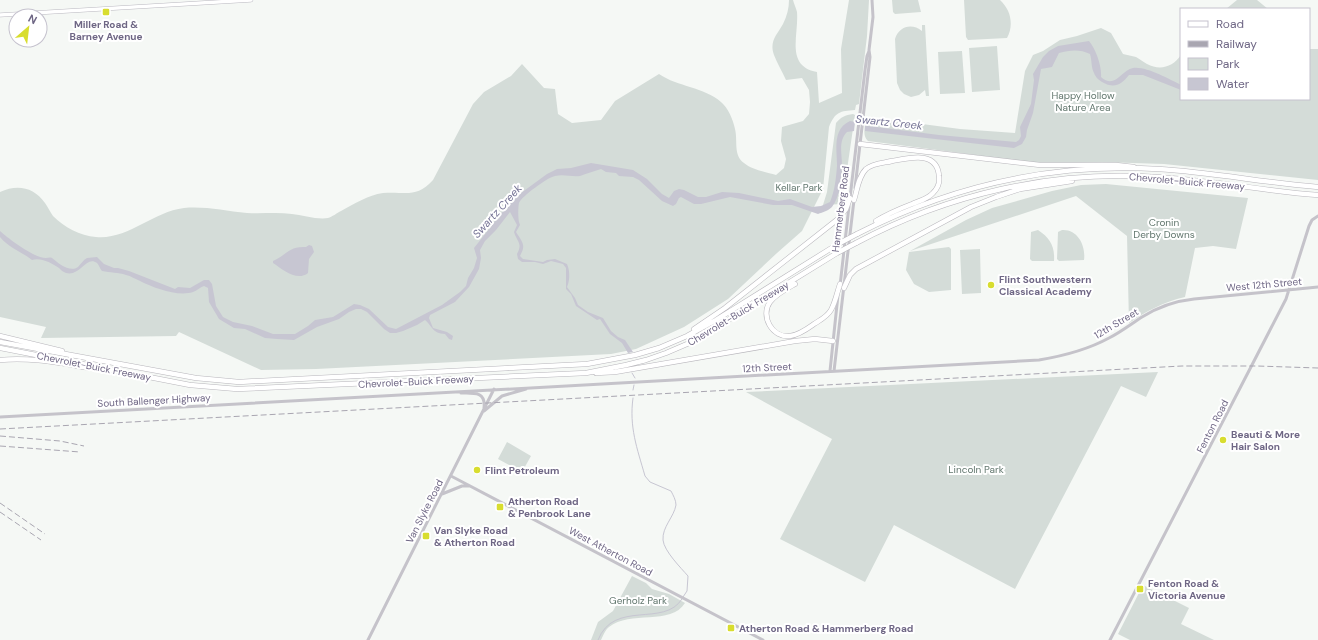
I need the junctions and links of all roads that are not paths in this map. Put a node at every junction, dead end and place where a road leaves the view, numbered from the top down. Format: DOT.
graph roads {
  1 [pos="251,0"];
  2 [pos="872,0"];
  3 [pos="0,15"];
  4 [pos="870,50"];
  5 [pos="859,134"];
  6 [pos="860,144"];
  7 [pos="855,148"];
  8 [pos="1158,169"];
  9 [pos="1100,176"];
  10 [pos="1318,187"];
  11 [pos="1318,195"];
  12 [pos="852,199"];
  13 [pos="1318,216"];
  14 [pos="857,233"];
  15 [pos="816,267"];
  16 [pos="842,286"];
  17 [pos="1318,287"];
  18 [pos="1290,289"];
  19 [pos="1212,297"];
  20 [pos="0,336"];
  21 [pos="838,337"];
  22 [pos="681,339"];
  23 [pos="833,341"];
  24 [pos="0,342"];
  25 [pos="0,348"];
  26 [pos="0,360"];
  27 [pos="130,366"];
  28 [pos="830,371"];
  29 [pos="834,371"];
  30 [pos="586,373"];
  31 [pos="153,378"];
  32 [pos="531,387"];
  33 [pos="494,389"];
  34 [pos="443,392"];
  35 [pos="309,400"];
  36 [pos="483,412"];
  37 [pos="0,417"];
  38 [pos="451,476"];
  39 [pos="469,486"];
  40 [pos="442,494"];
  41 [pos="368,640"];
  42 [pos="763,640"];
  43 [pos="1110,640"];
  1 -- 3 [label="main road"];
  2 -- 4 [label="street, Hammerberg Road"];
  4 -- 5 [label="street, Hammerberg Road"];
  4 -- 5 [label="street, Hammerberg Road"];
  5 -- 6 [label="street, Hammerberg Road"];
  5 -- 7 [label="street, Hammerberg Road"];
  6 -- 7 [label="street"];
  6 -- 8 [label="highway"];
  6 -- 12 [label="street, Hammerberg Road"];
  7 -- 12 [label="street, Hammerberg Road"];
  8 -- 10 [label="highway, Chevrolet-Buick Freeway"];
  8 -- 14 [label="highway, Chevrolet-Buick Freeway"];
  9 -- 11 [label="highway, Chevrolet-Buick Freeway"];
  9 -- 15 [label="highway, Chevrolet-Buick Freeway, bridge"];
  9 -- 16 [label="highway"];
  12 -- 14 [label="highway"];
  12 -- 16 [label="street, Hammerberg Road"];
  12 -- 22 [label="highway"];
  13 -- 18 [label="street, Fenton Road"];
  14 -- 22 [label="highway, Chevrolet-Buick Freeway, bridge"];
  15 -- 16 [label="highway"];
  15 -- 30 [label="highway, Chevrolet-Buick Freeway"];
  16 -- 21 [label="street, Hammerberg Road"];
  16 -- 23 [label="street, Hammerberg Road"];
  17 -- 18 [label="street, West 12th Street"];
  18 -- 19 [label="street, West 12th Street"];
  18 -- 43 [label="street, Fenton Road"];
  19 -- 29 [label="street, 12th Street"];
  20 -- 27 [label="highway"];
  21 -- 23 [label="street"];
  21 -- 29 [label="street, Hammerberg Road"];
  22 -- 27 [label="highway, Chevrolet-Buick Freeway"];
  23 -- 28 [label="street, Hammerberg Road"];
  23 -- 30 [label="highway"];
  24 -- 27 [label="highway, Chevrolet-Buick Freeway"];
  25 -- 31 [label="highway, Chevrolet-Buick Freeway"];
  26 -- 31 [label="highway"];
  28 -- 29 [label="street, 12th Street"];
  28 -- 32 [label="street, 12th Street"];
  30 -- 31 [label="highway, Chevrolet-Buick Freeway"];
  32 -- 33 [label="street, 12th Street"];
  32 -- 36 [label="street"];
  33 -- 34 [label="street, 12th Street"];
  33 -- 36 [label="street, Van Slyke Road"];
  34 -- 35 [label="street, 12th Street"];
  34 -- 36 [label="street"];
  35 -- 37 [label="street, South Ballenger Highway"];
  36 -- 38 [label="street, Van Slyke Road"];
  38 -- 39 [label="street, West Atherton Road"];
  38 -- 40 [label="street, Van Slyke Road"];
  39 -- 40 [label="street"];
  39 -- 42 [label="street, West Atherton Road"];
  40 -- 41 [label="street, Van Slyke Road"];
}
